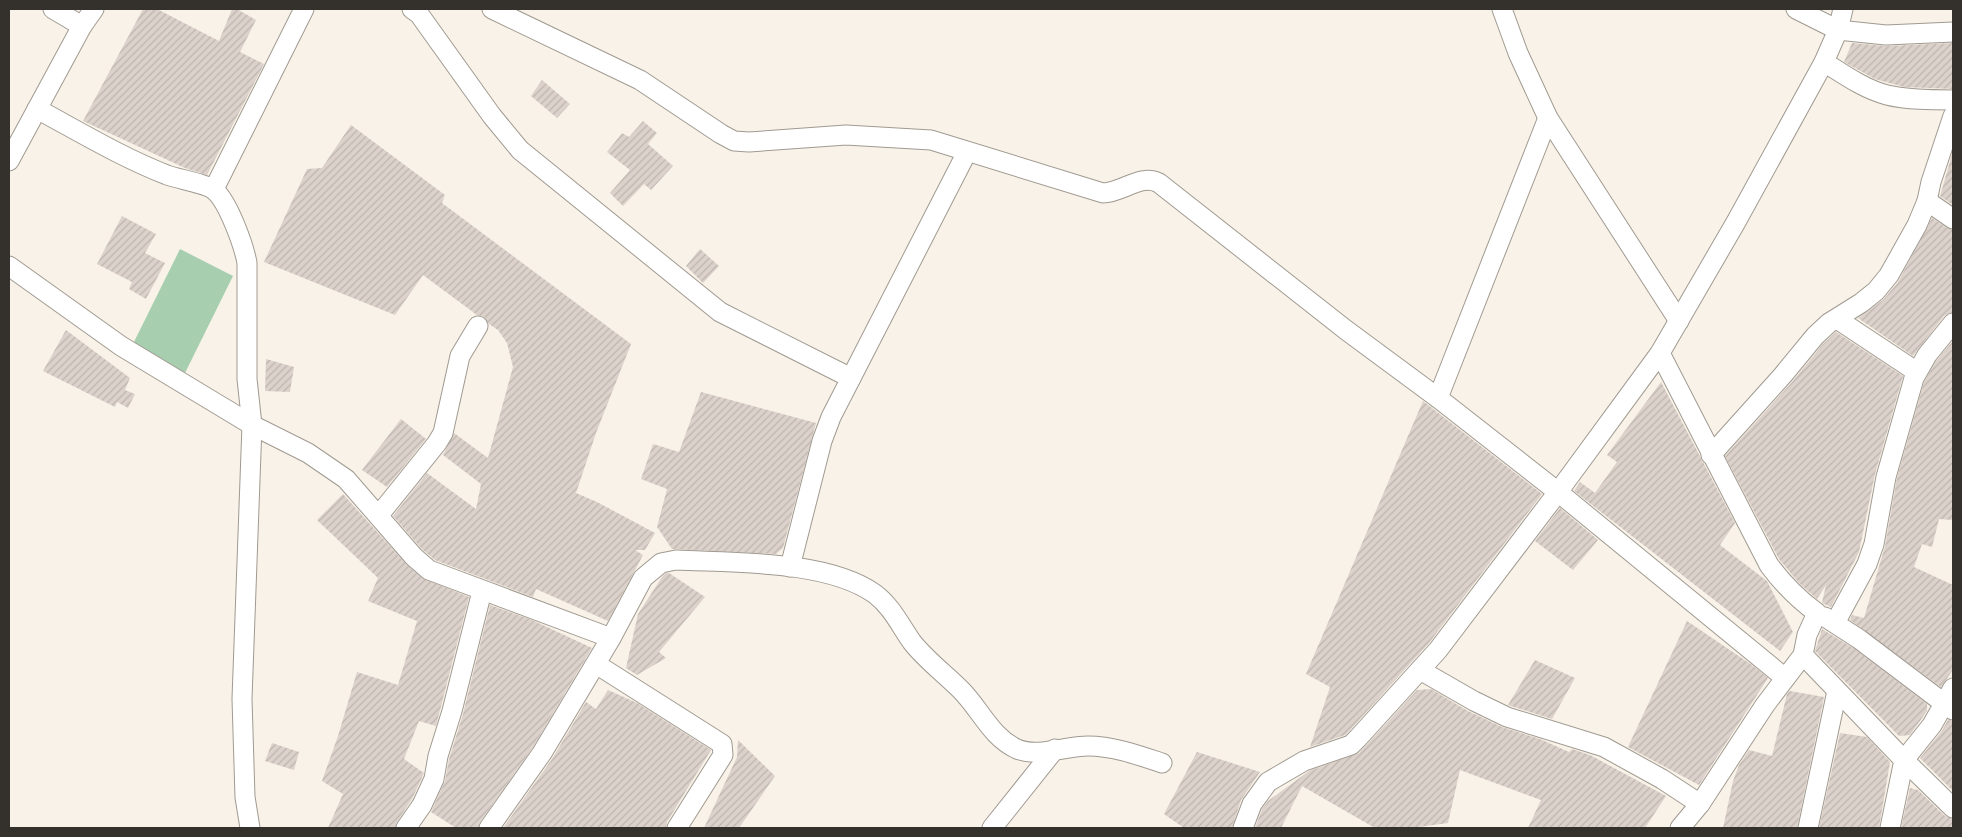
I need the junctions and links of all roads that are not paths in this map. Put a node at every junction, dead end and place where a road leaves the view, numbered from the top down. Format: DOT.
graph roads {
  1 [pos="53,9"];
  2 [pos="94,9"];
  3 [pos="412,9"];
  4 [pos="492,9"];
  5 [pos="1502,9"];
  6 [pos="1796,9"];
  7 [pos="1843,9"];
  8 [pos="301,10"];
  9 [pos="82,26"];
  10 [pos="1838,30"];
  11 [pos="1953,32"];
  12 [pos="1824,62"];
  13 [pos="1953,100"];
  14 [pos="37,108"];
  15 [pos="1953,116"];
  16 [pos="1548,118"];
  17 [pos="967,152"];
  18 [pos="9,161"];
  19 [pos="214,189"];
  20 [pos="1927,200"];
  21 [pos="1953,219"];
  22 [pos="9,266"];
  23 [pos="1837,319"];
  24 [pos="1679,321"];
  25 [pos="1953,323"];
  26 [pos="478,326"];
  27 [pos="1660,353"];
  28 [pos="1917,372"];
  29 [pos="851,378"];
  30 [pos="1438,398"];
  31 [pos="252,425"];
  32 [pos="1711,455"];
  33 [pos="1558,492"];
  34 [pos="379,515"];
  35 [pos="790,566"];
  36 [pos="482,591"];
  37 [pos="1817,613"];
  38 [pos="1836,623"];
  39 [pos="611,638"];
  40 [pos="1803,655"];
  41 [pos="596,664"];
  42 [pos="1420,670"];
  43 [pos="1785,678"];
  44 [pos="1837,691"];
  45 [pos="1950,700"];
  46 [pos="1055,749"];
  47 [pos="1904,760"];
  48 [pos="1162,763"];
  49 [pos="1700,804"];
  50 [pos="1953,808"];
  51 [pos="250,828"];
  52 [pos="406,828"];
  53 [pos="489,828"];
  54 [pos="677,828"];
  55 [pos="992,828"];
  56 [pos="1243,828"];
  57 [pos="1680,828"];
  58 [pos="1808,828"];
  59 [pos="1890,828"];
  1 -- 9 [label="street"];
  2 -- 9 [label="street"];
  3 -- 29 [label="street"];
  4 -- 17 [label="street"];
  5 -- 16 [label="street"];
  6 -- 10 [label="street"];
  7 -- 10 [label="street"];
  8 -- 19 [label="street"];
  9 -- 14 [label="street"];
  10 -- 11 [label="street"];
  10 -- 12 [label="street"];
  12 -- 13 [label="street"];
  12 -- 24 [label="street"];
  14 -- 18 [label="street"];
  14 -- 19 [label="street"];
  15 -- 20 [label="street"];
  16 -- 24 [label="street"];
  16 -- 30 [label="street"];
  17 -- 29 [label="street"];
  17 -- 30 [label="street"];
  19 -- 31 [label="street"];
  20 -- 21 [label="street"];
  20 -- 23 [label="street"];
  22 -- 31 [label="street"];
  23 -- 28 [label="street"];
  23 -- 32 [label="street"];
  24 -- 27 [label="street"];
  25 -- 28 [label="street"];
  26 -- 34 [label="street"];
  27 -- 32 [label="street"];
  27 -- 33 [label="street"];
  28 -- 38 [label="street"];
  29 -- 35 [label="street"];
  30 -- 33 [label="street"];
  31 -- 34 [label="street"];
  31 -- 51 [label="street"];
  32 -- 37 [label="street"];
  33 -- 42 [label="street"];
  33 -- 43 [label="street"];
  34 -- 36 [label="street"];
  35 -- 39 [label="street"];
  35 -- 46 [label="street"];
  36 -- 39 [label="street"];
  36 -- 52 [label="street"];
  37 -- 38 [label="street"];
  37 -- 40 [label="street"];
  38 -- 45 [label="street"];
  39 -- 41 [label="street"];
  40 -- 43 [label="street"];
  40 -- 44 [label="street"];
  41 -- 53 [label="street"];
  41 -- 54 [label="street"];
  42 -- 49 [label="street"];
  42 -- 56 [label="street"];
  43 -- 49 [label="street"];
  44 -- 47 [label="street"];
  44 -- 58 [label="street"];
  45 -- 47 [label="street"];
  46 -- 48 [label="street"];
  46 -- 55 [label="street"];
  47 -- 50 [label="street"];
  47 -- 59 [label="street"];
  49 -- 57 [label="street"];
}
